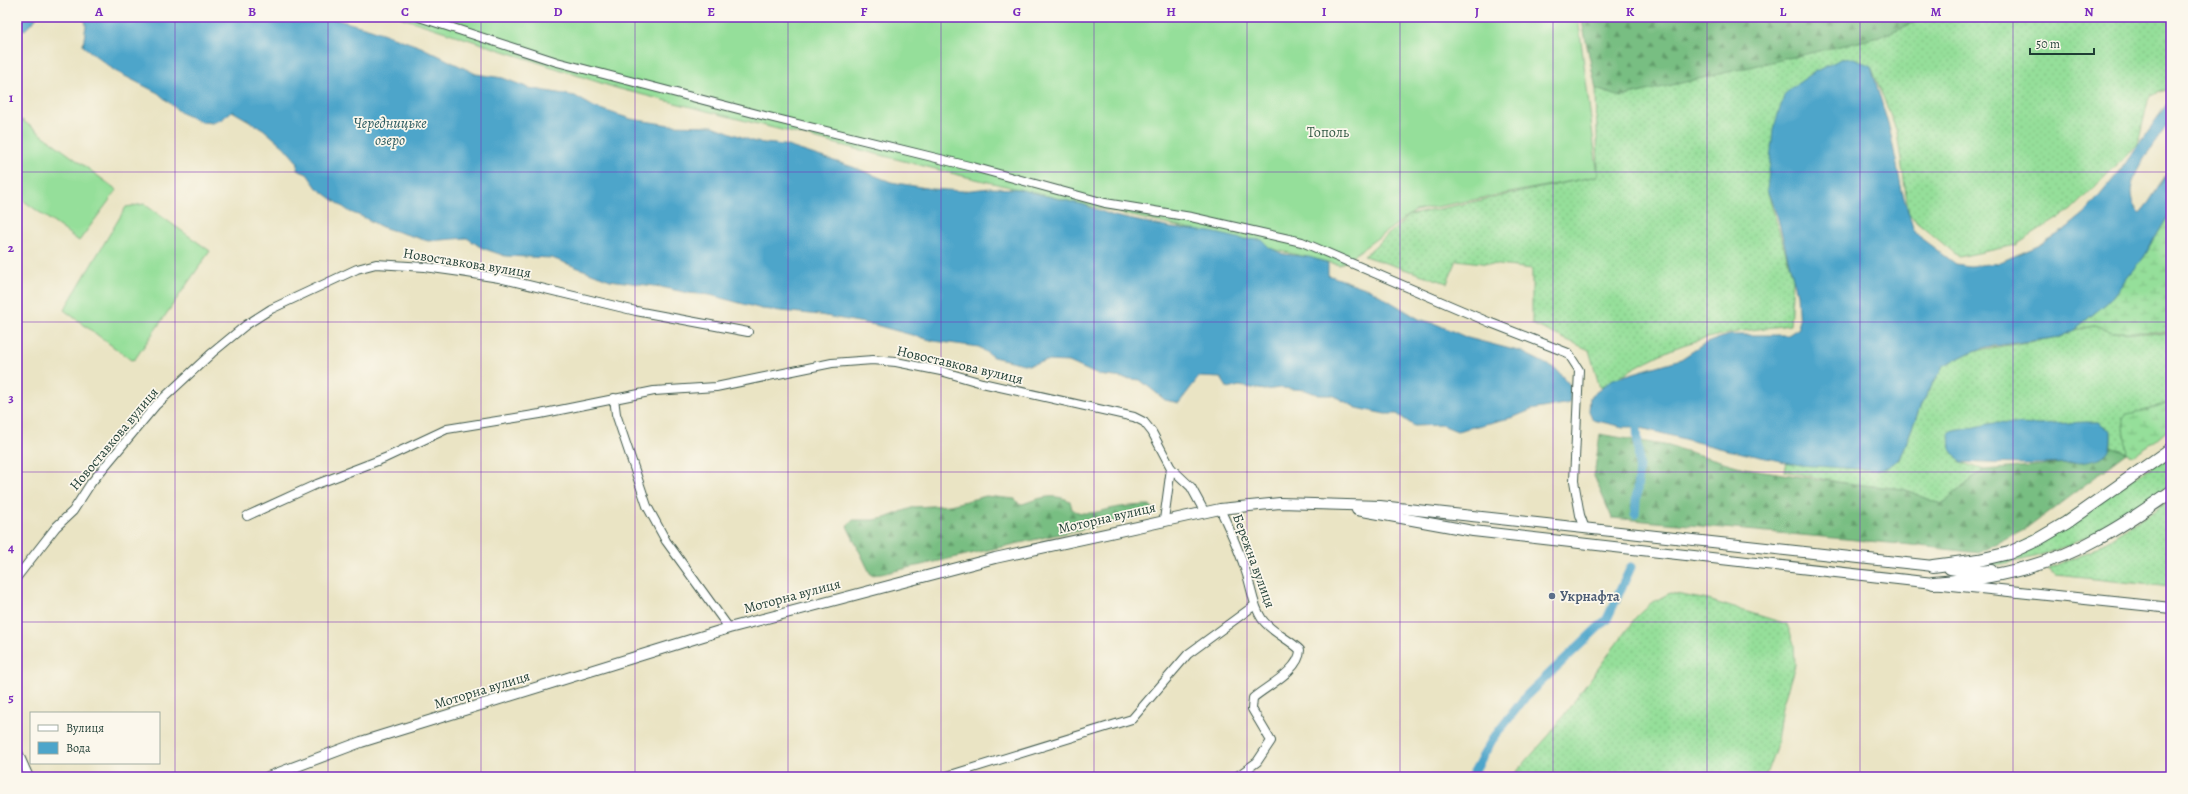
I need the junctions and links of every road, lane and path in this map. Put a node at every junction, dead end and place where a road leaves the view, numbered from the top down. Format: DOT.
graph roads {
  1 [pos="419,17"];
  2 [pos="748,332"];
  3 [pos="614,398"];
  4 [pos="2171,448"];
  5 [pos="1171,468"];
  6 [pos="2171,492"];
  7 [pos="1337,506"];
  8 [pos="1220,509"];
  9 [pos="1204,511"];
  10 [pos="247,516"];
  11 [pos="1164,520"];
  12 [pos="1584,526"];
  13 [pos="1780,548"];
  14 [pos="1779,565"];
  15 [pos="1932,566"];
  16 [pos="2025,569"];
  17 [pos="17,577"];
  18 [pos="1933,583"];
  19 [pos="1255,605"];
  20 [pos="2171,608"];
  21 [pos="729,628"];
  22 [pos="17,750"];
  23 [pos="29,777"];
  24 [pos="268,777"];
  25 [pos="944,777"];
  26 [pos="1236,777"];
  1 -- 12 [label="street"];
  2 -- 17 [label="street, Новоставкова вулиця"];
  3 -- 5 [label="street, Новоставкова вулиця"];
  3 -- 10 [label="street, Новоставкова вулиця"];
  3 -- 21 [label="street"];
  4 -- 15 [label="main road"];
  5 -- 9 [label="street, Новоставкова вулиця"];
  5 -- 11 [label="street"];
  6 -- 16 [label="main road"];
  7 -- 8 [label="street, Моторна вулиця"];
  7 -- 12 [label="street"];
  7 -- 14 [label="street"];
  8 -- 9 [label="street, Моторна вулиця"];
  8 -- 19 [label="street, Бережна вулиця"];
  9 -- 11 [label="street, Моторна вулиця"];
  11 -- 21 [label="street, Моторна вулиця"];
  12 -- 13 [label="street"];
  13 -- 14 [label="street"];
  13 -- 15 [label="street"];
  14 -- 18 [label="street"];
  15 -- 16 [label="main road"];
  16 -- 18 [label="main road"];
  18 -- 20 [label="street"];
  19 -- 25 [label="street"];
  19 -- 26 [label="street, Бережна вулиця"];
  21 -- 24 [label="street, Моторна вулиця"];
  22 -- 23 [label="street"];
}
